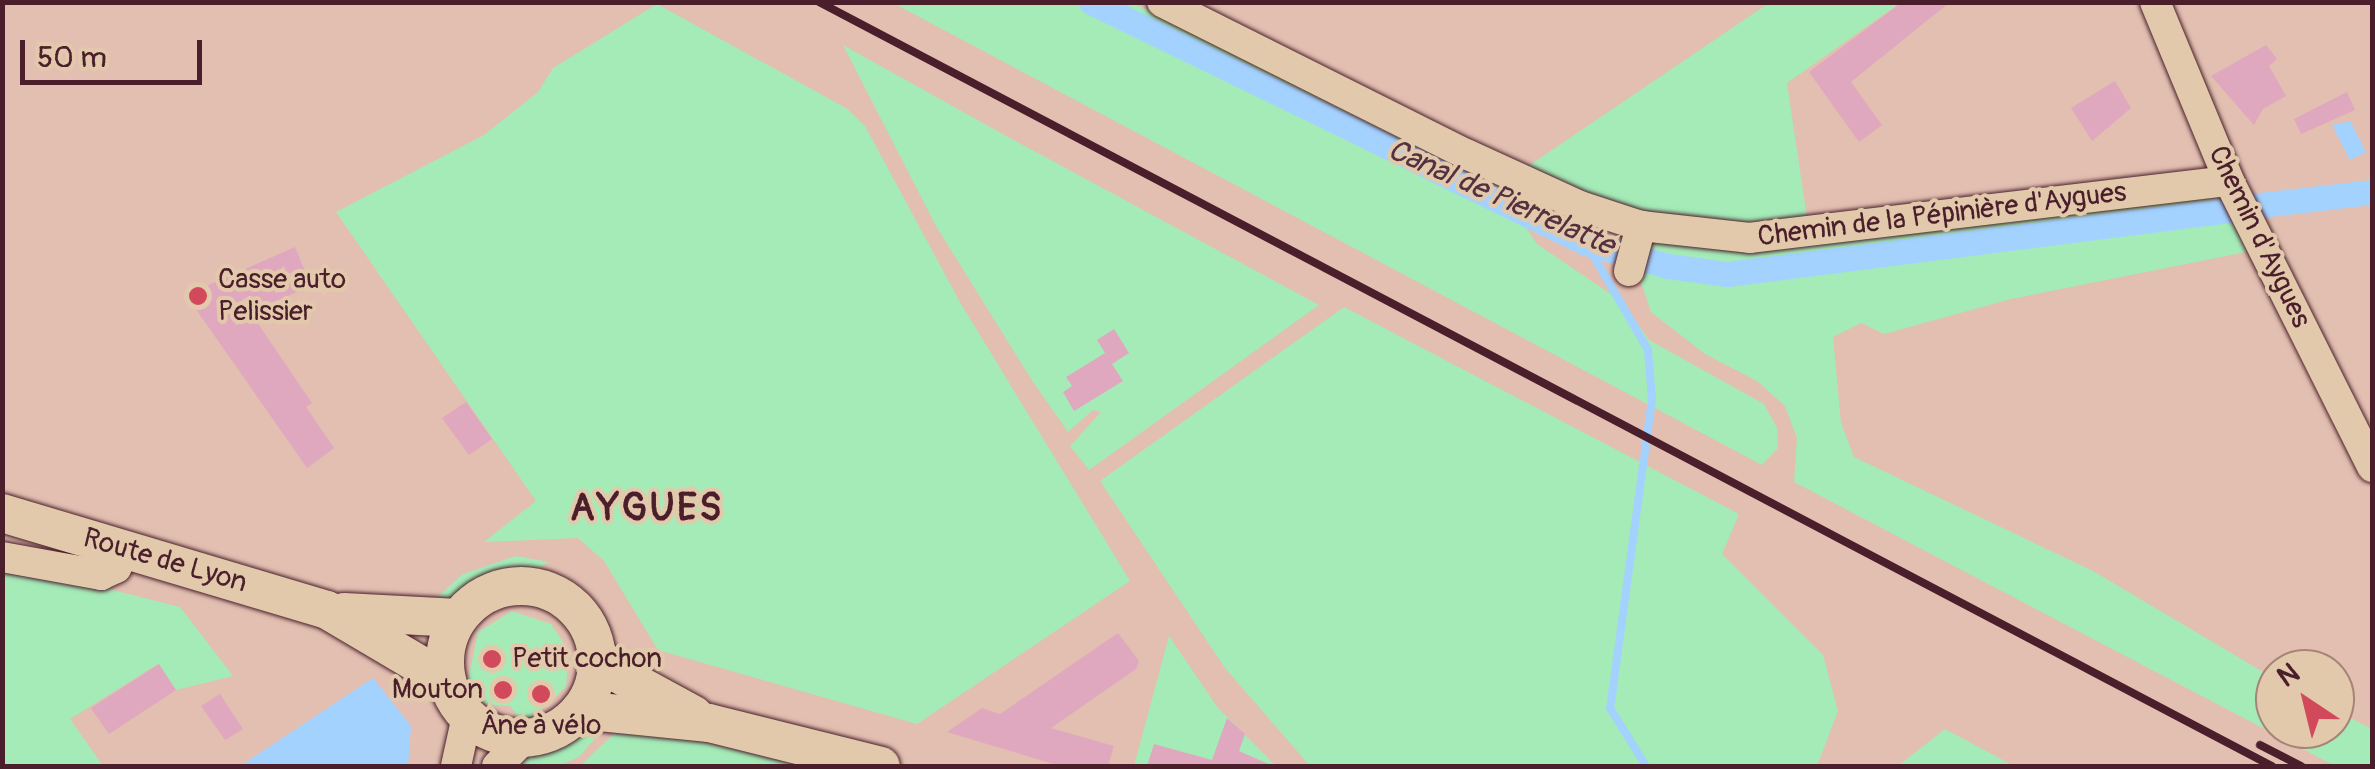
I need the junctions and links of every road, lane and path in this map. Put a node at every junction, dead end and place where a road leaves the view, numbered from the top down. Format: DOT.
graph roads {
  1 [pos="1162,2"];
  2 [pos="2155,2"];
  3 [pos="2229,182"];
  4 [pos="1638,233"];
  5 [pos="1629,271"];
  6 [pos="2372,467"];
  7 [pos="2,513"];
  8 [pos="126,550"];
  9 [pos="2,556"];
  10 [pos="327,610"];
  11 [pos="458,618"];
  12 [pos="597,655"];
  13 [pos="446,680"];
  14 [pos="580,710"];
  15 [pos="467,716"];
  16 [pos="709,723"];
  17 [pos="525,738"];
  18 [pos="456,766"];
  19 [pos="496,766"];
  20 [pos="881,766"];
  1 -- 4 [label="street, Chemin de la Pépinière d'Aygues"];
  2 -- 3 [label="street, Chemin d'Aygues"];
  3 -- 4 [label="street, Chemin de la Pépinière d'Aygues"];
  3 -- 6 [label="street, Chemin d'Aygues"];
  4 -- 5 [label="street"];
  7 -- 8 [label="main road, Route de Lyon"];
  8 -- 9 [label="street"];
  8 -- 10 [label="main road, Route de Lyon"];
  10 -- 11 [label="main road, Route de Lyon"];
  10 -- 13 [label="main road, Route de Lyon"];
  11 -- 12 [label="main road"];
  11 -- 13 [label="main road"];
  12 -- 14 [label="main road"];
  12 -- 16 [label="main road"];
  13 -- 15 [label="main road"];
  14 -- 16 [label="main road"];
  14 -- 17 [label="main road"];
  15 -- 17 [label="main road"];
  15 -- 18 [label="street"];
  16 -- 20 [label="main road"];
  17 -- 19 [label="street"];
}
